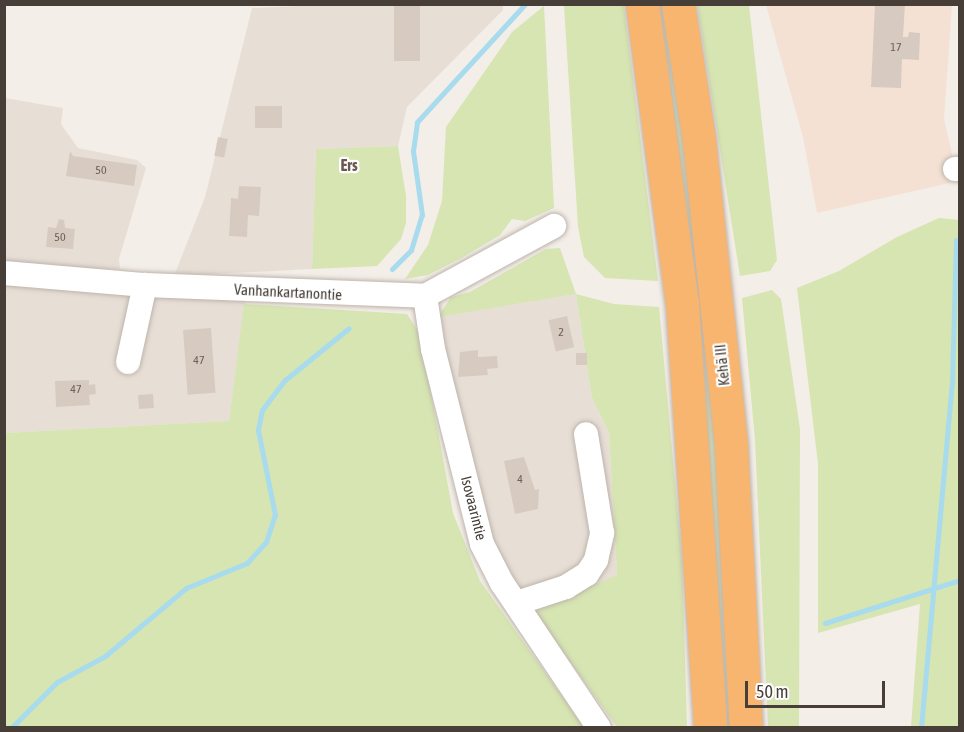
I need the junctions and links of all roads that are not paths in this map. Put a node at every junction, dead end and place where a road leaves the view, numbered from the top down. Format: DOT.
graph roads {
  1 [pos="642,4"];
  2 [pos="678,4"];
  3 [pos="554,226"];
  4 [pos="4,273"];
  5 [pos="145,285"];
  6 [pos="425,296"];
  7 [pos="128,362"];
  8 [pos="586,434"];
  9 [pos="517,603"];
  10 [pos="599,728"];
  11 [pos="710,728"];
  12 [pos="746,728"];
  1 -- 11 [label="highway"];
  2 -- 12 [label="highway, Kehä III"];
  3 -- 6 [label="street"];
  4 -- 5 [label="street, Vanhankartanontie"];
  5 -- 6 [label="street, Vanhankartanontie"];
  5 -- 7 [label="street"];
  6 -- 9 [label="street, Isovaarintie"];
  8 -- 9 [label="street"];
  9 -- 10 [label="street, Isovaarintie"];
}
